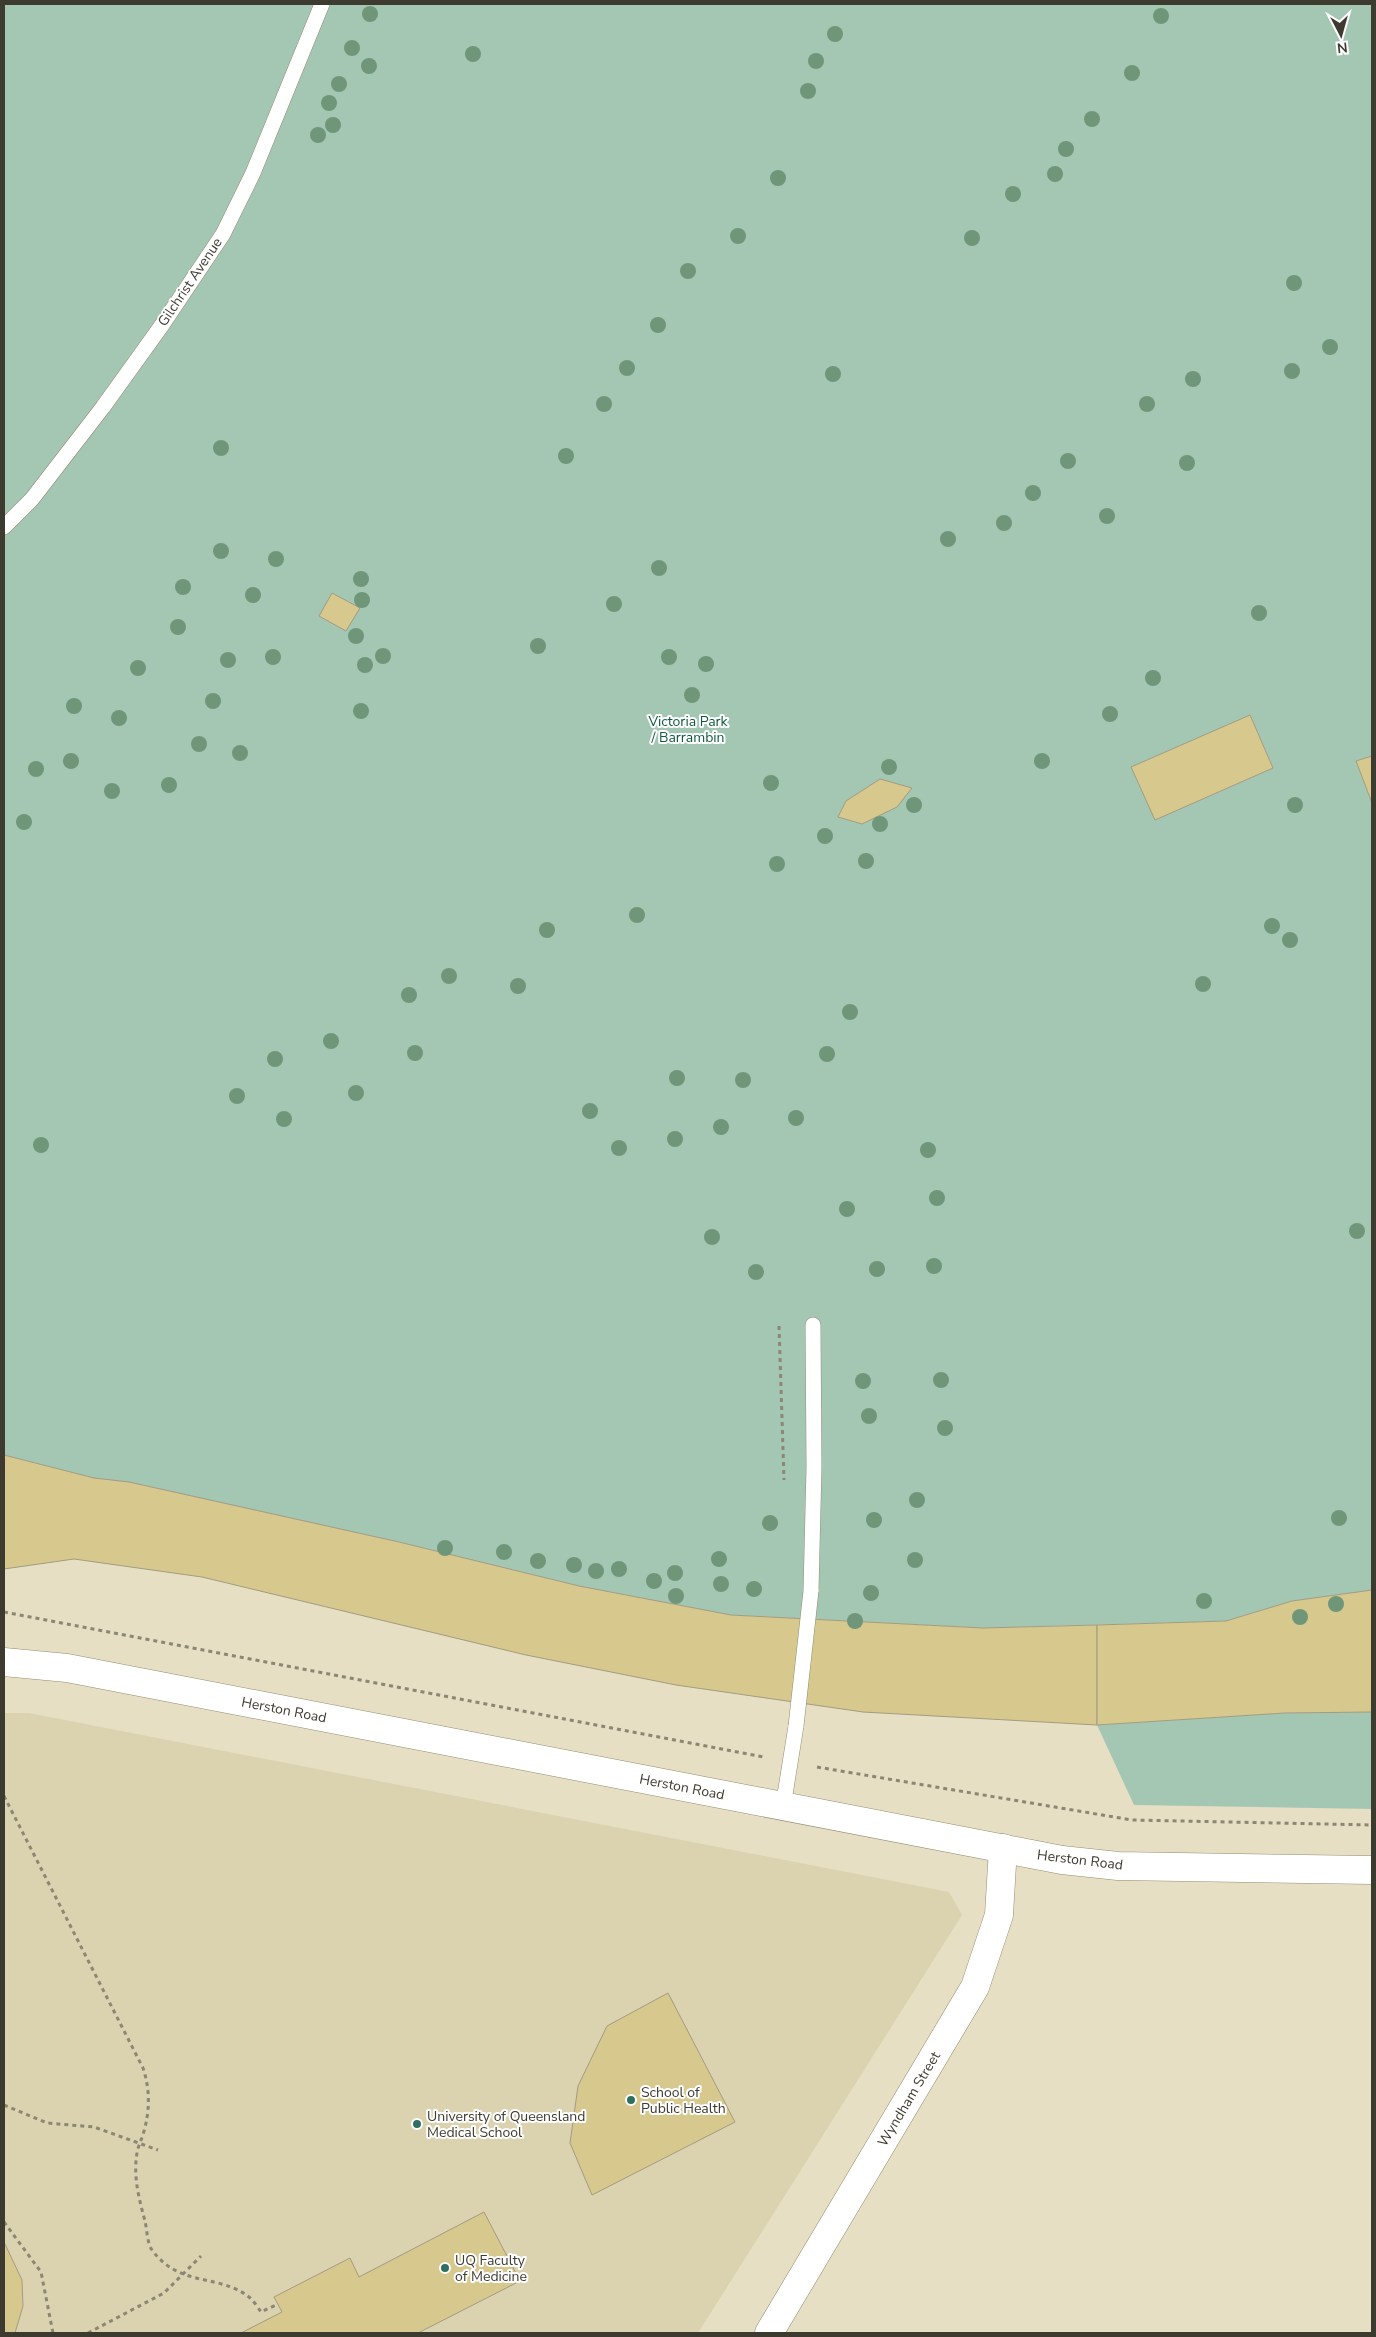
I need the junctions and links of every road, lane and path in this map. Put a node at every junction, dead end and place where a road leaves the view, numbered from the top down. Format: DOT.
graph roads {
  1 [pos="322,4"];
  2 [pos="4,527"];
  3 [pos="813,1325"];
  4 [pos="779,1326"];
  5 [pos="784,1486"];
  6 [pos="4,1612"];
  7 [pos="4,1662"];
  8 [pos="791,1762"];
  9 [pos="4,1796"];
  10 [pos="783,1807"];
  11 [pos="1372,1825"];
  12 [pos="1004,1848"];
  13 [pos="1370,1871"];
  14 [pos="4,2105"];
  15 [pos="140,2144"];
  16 [pos="158,2150"];
  17 [pos="4,2222"];
  18 [pos="201,2256"];
  19 [pos="182,2275"];
  20 [pos="278,2304"];
  21 [pos="53,2333"];
  22 [pos="88,2333"];
  23 [pos="769,2333"];
  1 -- 2 [label="lane, Gilchrist Avenue"];
  3 -- 8 [label="lane, bridge"];
  4 -- 5 [label="path"];
  6 -- 8 [label="path"];
  7 -- 10 [label="main road, Herston Road"];
  8 -- 10 [label="lane"];
  8 -- 11 [label="path"];
  9 -- 15 [label="path"];
  10 -- 12 [label="main road, Herston Road"];
  12 -- 13 [label="main road, Herston Road"];
  12 -- 23 [label="main road, Wyndham Street"];
  14 -- 15 [label="path"];
  15 -- 16 [label="path"];
  15 -- 19 [label="path"];
  17 -- 21 [label="path"];
  18 -- 19 [label="path"];
  19 -- 20 [label="path"];
  19 -- 22 [label="path"];
}
